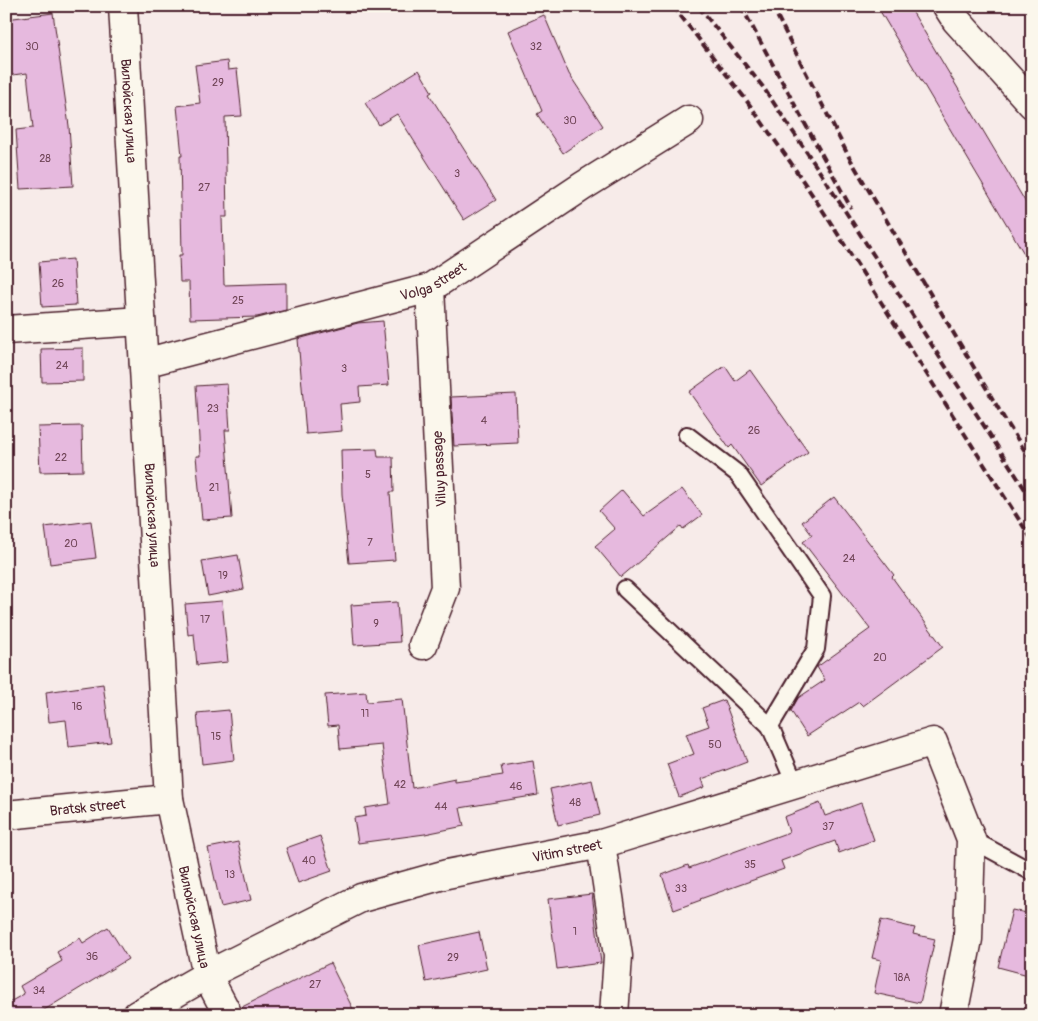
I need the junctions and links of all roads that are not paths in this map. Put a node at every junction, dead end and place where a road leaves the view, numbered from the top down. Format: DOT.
graph roads {
  1 [pos="123,6"];
  2 [pos="947,6"];
  3 [pos="1032,104"];
  4 [pos="688,120"];
  5 [pos="430,288"];
  6 [pos="141,321"];
  7 [pos="6,330"];
  8 [pos="144,363"];
  9 [pos="687,435"];
  10 [pos="625,590"];
  11 [pos="422,645"];
  12 [pos="770,726"];
  13 [pos="795,784"];
  14 [pos="169,798"];
  15 [pos="6,815"];
  16 [pos="971,839"];
  17 [pos="601,844"];
  18 [pos="1032,872"];
  19 [pos="207,975"];
  20 [pos="137,1015"];
  21 [pos="228,1015"];
  22 [pos="614,1015"];
  23 [pos="953,1015"];
  1 -- 6 [label="street, Вилюйская улица"];
  2 -- 3 [label="street"];
  4 -- 5 [label="street, Volga street"];
  5 -- 8 [label="street, Volga street"];
  5 -- 11 [label="street, Viluy passage"];
  6 -- 7 [label="street"];
  6 -- 8 [label="street, Вилюйская улица"];
  8 -- 14 [label="street, Вилюйская улица"];
  9 -- 12 [label="lane"];
  10 -- 12 [label="lane"];
  12 -- 13 [label="lane"];
  13 -- 16 [label="street, Vitim street"];
  13 -- 17 [label="street, Vitim street"];
  14 -- 15 [label="street, Bratsk street"];
  14 -- 19 [label="street, Вилюйская улица"];
  16 -- 18 [label="lane"];
  16 -- 23 [label="street"];
  17 -- 19 [label="street, Vitim street"];
  17 -- 22 [label="street"];
  19 -- 20 [label="street, Vitim street"];
  19 -- 21 [label="street, Вилюйская улица"];
}
